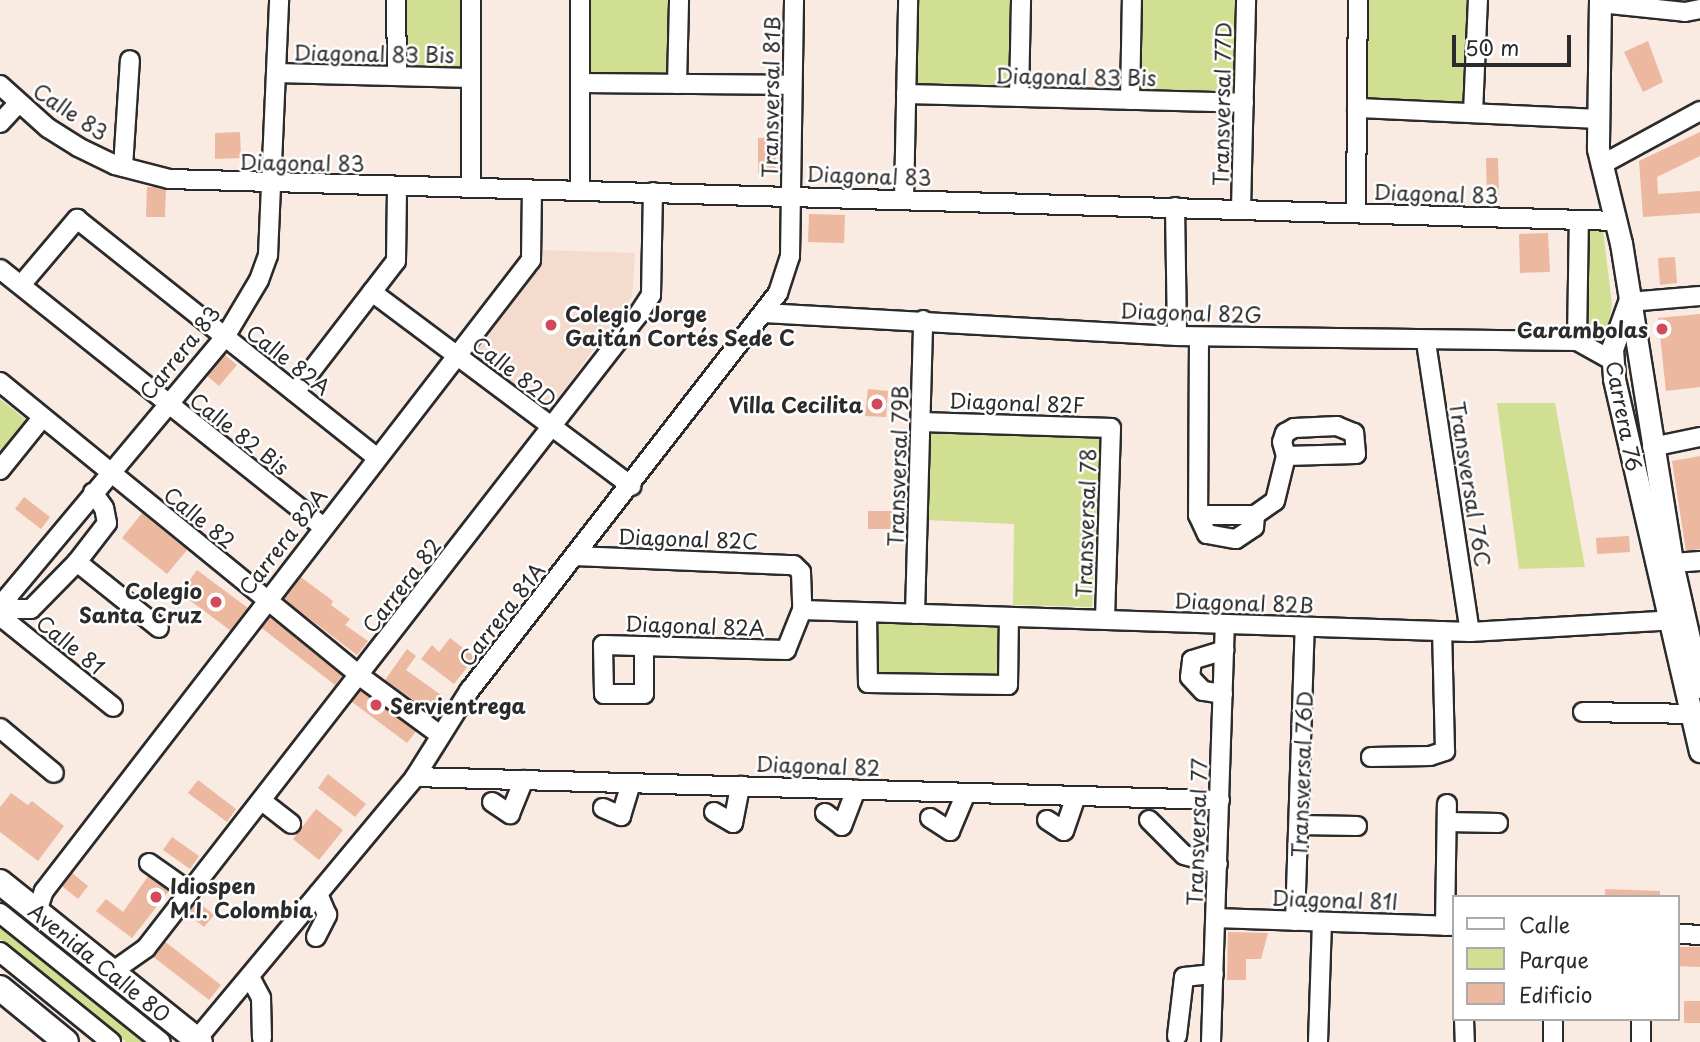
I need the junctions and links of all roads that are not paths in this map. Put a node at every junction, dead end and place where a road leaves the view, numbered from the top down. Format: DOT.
graph roads {
  1 [pos="279,0"];
  2 [pos="396,0"];
  3 [pos="471,0"];
  4 [pos="580,0"];
  5 [pos="679,0"];
  6 [pos="794,0"];
  7 [pos="908,0"];
  8 [pos="1021,0"];
  9 [pos="1132,0"];
  10 [pos="1246,0"];
  11 [pos="1358,0"];
  12 [pos="1478,0"];
  13 [pos="1600,2"];
  14 [pos="1645,3"];
  15 [pos="1700,9"];
  16 [pos="130,60"];
  17 [pos="276,73"];
  18 [pos="397,76"];
  19 [pos="471,78"];
  20 [pos="580,83"];
  21 [pos="677,84"];
  22 [pos="0,85"];
  23 [pos="792,85"];
  24 [pos="906,94"];
  25 [pos="1019,97"];
  26 [pos="1130,100"];
  27 [pos="1244,103"];
  28 [pos="18,104"];
  29 [pos="1357,108"];
  30 [pos="1700,111"];
  31 [pos="1473,113"];
  32 [pos="1596,119"];
  33 [pos="0,123"];
  34 [pos="1601,165"];
  35 [pos="123,167"];
  36 [pos="271,184"];
  37 [pos="397,187"];
  38 [pos="471,188"];
  39 [pos="532,190"];
  40 [pos="580,191"];
  41 [pos="653,192"];
  42 [pos="791,195"];
  43 [pos="904,199"];
  44 [pos="1175,207"];
  45 [pos="1241,209"];
  46 [pos="1356,213"];
  47 [pos="1579,220"];
  48 [pos="1615,221"];
  49 [pos="0,268"];
  50 [pos="21,285"];
  51 [pos="372,292"];
  52 [pos="1700,296"];
  53 [pos="1629,302"];
  54 [pos="764,313"];
  55 [pos="923,320"];
  56 [pos="1177,336"];
  57 [pos="225,337"];
  58 [pos="1199,337"];
  59 [pos="1577,341"];
  60 [pos="1426,342"];
  61 [pos="458,355"];
  62 [pos="1611,360"];
  63 [pos="0,382"];
  64 [pos="295,392"];
  65 [pos="166,405"];
  66 [pos="42,418"];
  67 [pos="922,422"];
  68 [pos="552,427"];
  69 [pos="1111,428"];
  70 [pos="1700,437"];
  71 [pos="1652,447"];
  72 [pos="375,456"];
  73 [pos="1286,456"];
  74 [pos="0,470"];
  75 [pos="108,472"];
  76 [pos="631,486"];
  77 [pos="93,492"];
  78 [pos="322,526"];
  79 [pos="575,556"];
  80 [pos="1700,561"];
  81 [pos="77,562"];
  82 [pos="1664,564"];
  83 [pos="265,599"];
  84 [pos="1,608"];
  85 [pos="802,610"];
  86 [pos="867,612"];
  87 [pos="915,614"];
  88 [pos="1009,617"];
  89 [pos="1105,620"];
  90 [pos="1677,621"];
  91 [pos="1225,624"];
  92 [pos="1306,627"];
  93 [pos="159,628"];
  94 [pos="1442,631"];
  95 [pos="1470,632"];
  96 [pos="644,646"];
  97 [pos="1224,650"];
  98 [pos="359,676"];
  99 [pos="1700,687"];
  100 [pos="1223,694"];
  101 [pos="113,707"];
  102 [pos="1583,712"];
  103 [pos="1696,714"];
  104 [pos="0,729"];
  105 [pos="440,735"];
  106 [pos="1700,751"];
  107 [pos="1371,757"];
  108 [pos="54,773"];
  109 [pos="415,777"];
  110 [pos="524,780"];
  111 [pos="631,783"];
  112 [pos="740,786"];
  113 [pos="856,790"];
  114 [pos="966,793"];
  115 [pos="1076,796"];
  116 [pos="1220,800"];
  117 [pos="262,802"];
  118 [pos="492,802"];
  119 [pos="603,808"];
  120 [pos="714,812"];
  121 [pos="825,813"];
  122 [pos="930,818"];
  123 [pos="1047,820"];
  124 [pos="1149,820"];
  125 [pos="1498,823"];
  126 [pos="291,824"];
  127 [pos="1299,825"];
  128 [pos="1357,826"];
  129 [pos="149,863"];
  130 [pos="1218,864"];
  131 [pos="0,882"];
  132 [pos="190,892"];
  133 [pos="318,894"];
  134 [pos="37,912"];
  135 [pos="0,913"];
  136 [pos="1216,918"];
  137 [pos="1295,921"];
  138 [pos="1321,922"];
  139 [pos="1449,926"];
  140 [pos="1679,934"];
  141 [pos="1700,935"];
  142 [pos="316,937"];
  143 [pos="0,952"];
  144 [pos="111,972"];
  145 [pos="1214,974"];
  146 [pos="250,977"];
  147 [pos="0,988"];
  148 [pos="1464,1021"];
  149 [pos="1553,1021"];
  150 [pos="1641,1021"];
  151 [pos="1178,1036"];
  152 [pos="262,1038"];
  153 [pos="61,1040"];
  154 [pos="199,1041"];
  155 [pos="111,1042"];
  156 [pos="161,1042"];
  157 [pos="1211,1042"];
  158 [pos="1318,1042"];
  159 [pos="1465,1042"];
  160 [pos="1553,1042"];
  161 [pos="1642,1042"];
  1 -- 17 [label="street, Carrera 83"];
  2 -- 18 [label="street"];
  3 -- 19 [label="street"];
  4 -- 20 [label="street"];
  5 -- 21 [label="street"];
  6 -- 23 [label="street, Transversal 81B"];
  7 -- 24 [label="street"];
  8 -- 25 [label="street"];
  9 -- 26 [label="street"];
  10 -- 27 [label="street, Transversal 77D"];
  11 -- 29 [label="street"];
  12 -- 31 [label="street"];
  13 -- 14 [label="street"];
  13 -- 32 [label="main road"];
  14 -- 15 [label="street"];
  16 -- 35 [label="street"];
  17 -- 18 [label="street, Diagonal 83 Bis"];
  17 -- 36 [label="street, Carrera 83"];
  18 -- 19 [label="street, Diagonal 83 Bis"];
  19 -- 38 [label="street"];
  20 -- 21 [label="street"];
  20 -- 40 [label="street"];
  21 -- 23 [label="street"];
  22 -- 28 [label="street, Calle 83"];
  23 -- 42 [label="street, Transversal 81B"];
  24 -- 25 [label="street, Diagonal 83 Bis"];
  24 -- 43 [label="street"];
  25 -- 26 [label="street, Diagonal 83 Bis"];
  26 -- 27 [label="street, Diagonal 83 Bis"];
  27 -- 45 [label="street, Transversal 77D"];
  28 -- 33 [label="street"];
  28 -- 35 [label="street, Calle 83"];
  29 -- 31 [label="street"];
  29 -- 46 [label="street"];
  30 -- 34 [label="street"];
  31 -- 32 [label="street"];
  32 -- 34 [label="main road"];
  34 -- 48 [label="main road"];
  35 -- 36 [label="street, Diagonal 83"];
  36 -- 37 [label="street, Diagonal 83"];
  36 -- 57 [label="street, Carrera 83"];
  37 -- 38 [label="street, Diagonal 83"];
  37 -- 51 [label="street"];
  38 -- 39 [label="street, Diagonal 83"];
  39 -- 40 [label="street, Diagonal 83"];
  39 -- 61 [label="street, Carrera 82A"];
  40 -- 41 [label="street, Diagonal 83"];
  41 -- 42 [label="street, Diagonal 83"];
  41 -- 68 [label="street, Carrera 82"];
  42 -- 43 [label="street, Diagonal 83"];
  42 -- 54 [label="street, Carrera 81A"];
  43 -- 44 [label="street, Diagonal 83"];
  44 -- 45 [label="street, Diagonal 83"];
  44 -- 56 [label="street"];
  45 -- 46 [label="street, Diagonal 83"];
  46 -- 47 [label="street, Diagonal 83"];
  47 -- 48 [label="street, Diagonal 83"];
  47 -- 59 [label="street"];
  48 -- 53 [label="main road"];
  49 -- 50 [label="street, Calle 82 Bis"];
  50 -- 57 [label="street, Calle 82A"];
  50 -- 65 [label="street, Calle 82 Bis"];
  51 -- 61 [label="street, Calle 82D"];
  51 -- 64 [label="street"];
  52 -- 53 [label="street"];
  53 -- 62 [label="main road, Carrera 76"];
  53 -- 71 [label="main road, Carrera 76"];
  54 -- 55 [label="street, Diagonal 82G"];
  54 -- 76 [label="street, Carrera 81A"];
  55 -- 56 [label="street, Diagonal 82G"];
  55 -- 67 [label="street, Transversal 79B"];
  56 -- 58 [label="street, Diagonal 82G"];
  57 -- 64 [label="street, Calle 82A"];
  57 -- 65 [label="street, Carrera 83"];
  58 -- 60 [label="street, Diagonal 82G"];
  58 -- 73 [label="street"];
  59 -- 60 [label="street, Diagonal 82G"];
  59 -- 62 [label="street, Diagonal 82G"];
  60 -- 95 [label="street, Transversal 76C"];
  61 -- 68 [label="street, Calle 82D"];
  61 -- 72 [label="street, Carrera 82A"];
  62 -- 82 [label="main road, Carrera 76"];
  63 -- 66 [label="street, Calle 82"];
  64 -- 72 [label="street, Calle 82A"];
  65 -- 75 [label="street, Carrera 83"];
  65 -- 78 [label="street, Calle 82 Bis"];
  66 -- 74 [label="street"];
  66 -- 75 [label="street, Calle 82"];
  67 -- 69 [label="street, Diagonal 82F"];
  67 -- 87 [label="street, Transversal 79B"];
  68 -- 76 [label="street, Calle 82D"];
  68 -- 98 [label="street, Carrera 82"];
  69 -- 89 [label="street, Transversal 78"];
  70 -- 71 [label="street"];
  71 -- 82 [label="main road, Carrera 76"];
  72 -- 78 [label="street, Carrera 82A"];
  73 -- 73 [label="street"];
  75 -- 77 [label="street, Carrera 83"];
  75 -- 83 [label="street, Calle 82"];
  76 -- 79 [label="street, Carrera 81A"];
  77 -- 81 [label="street"];
  77 -- 84 [label="street, Carrera 83"];
  78 -- 83 [label="street, Carrera 82A"];
  79 -- 85 [label="street, Diagonal 82C"];
  79 -- 105 [label="street, Carrera 81A"];
  80 -- 82 [label="street"];
  81 -- 84 [label="street"];
  81 -- 93 [label="street"];
  82 -- 90 [label="main road, Carrera 76"];
  83 -- 98 [label="street, Calle 82"];
  83 -- 134 [label="street, Carrera 82A"];
  84 -- 101 [label="street, Calle 81"];
  85 -- 86 [label="street, Diagonal 82B"];
  85 -- 96 [label="street, Diagonal 82A"];
  86 -- 87 [label="street, Diagonal 82B"];
  86 -- 88 [label="street"];
  87 -- 88 [label="street, Diagonal 82B"];
  88 -- 89 [label="street, Diagonal 82B"];
  89 -- 91 [label="street, Diagonal 82B"];
  90 -- 95 [label="street, Diagonal 82B"];
  90 -- 99 [label="main road, Carrera 76"];
  90 -- 103 [label="main road, Carrera 76"];
  91 -- 92 [label="street, Diagonal 82B"];
  91 -- 97 [label="street, Transversal 77"];
  92 -- 94 [label="street, Diagonal 82B"];
  92 -- 127 [label="street, Transversal 76D"];
  94 -- 95 [label="street, Diagonal 82B"];
  94 -- 107 [label="street"];
  96 -- 96 [label="street, Diagonal 82A"];
  97 -- 100 [label="street, Transversal 77"];
  97 -- 100 [label="street"];
  98 -- 105 [label="street, Calle 82"];
  98 -- 117 [label="street, Carrera 82"];
  100 -- 116 [label="street, Transversal 77"];
  102 -- 103 [label="street"];
  103 -- 106 [label="main road, Carrera 76"];
  104 -- 108 [label="street"];
  105 -- 109 [label="street, Carrera 81A"];
  109 -- 110 [label="street, Diagonal 82"];
  109 -- 133 [label="street, Carrera 81A"];
  110 -- 111 [label="street, Diagonal 82"];
  110 -- 118 [label="street"];
  111 -- 112 [label="street, Diagonal 82"];
  111 -- 119 [label="street"];
  112 -- 113 [label="street, Diagonal 82"];
  112 -- 120 [label="street"];
  113 -- 114 [label="street, Diagonal 82"];
  113 -- 121 [label="street"];
  114 -- 115 [label="street, Diagonal 82"];
  114 -- 122 [label="street"];
  115 -- 116 [label="street, Diagonal 82"];
  115 -- 123 [label="street"];
  116 -- 130 [label="street, Transversal 77"];
  117 -- 126 [label="street"];
  117 -- 132 [label="street, Carrera 82"];
  124 -- 130 [label="street"];
  125 -- 139 [label="street"];
  127 -- 128 [label="street"];
  127 -- 137 [label="street, Transversal 76D"];
  129 -- 132 [label="street"];
  130 -- 136 [label="street, Transversal 77"];
  131 -- 134 [label="highway, Avenida Calle 80"];
  132 -- 144 [label="street, Carrera 82"];
  133 -- 142 [label="street"];
  133 -- 146 [label="street, Carrera 81A"];
  134 -- 144 [label="highway, Avenida Calle 80"];
  135 -- 156 [label="street"];
  136 -- 137 [label="street, Diagonal 81I"];
  136 -- 145 [label="street, Transversal 77"];
  137 -- 138 [label="street, Diagonal 81I"];
  138 -- 139 [label="street, Diagonal 81I"];
  138 -- 158 [label="street"];
  140 -- 141 [label="street"];
  143 -- 155 [label="street"];
  144 -- 154 [label="highway, Avenida Calle 80"];
  145 -- 151 [label="street"];
  145 -- 157 [label="street, Transversal 77"];
  146 -- 152 [label="street"];
  146 -- 154 [label="street, Carrera 81A"];
  147 -- 153 [label="highway"];
  148 -- 159 [label="street"];
  149 -- 160 [label="street"];
  150 -- 161 [label="street"];
}
